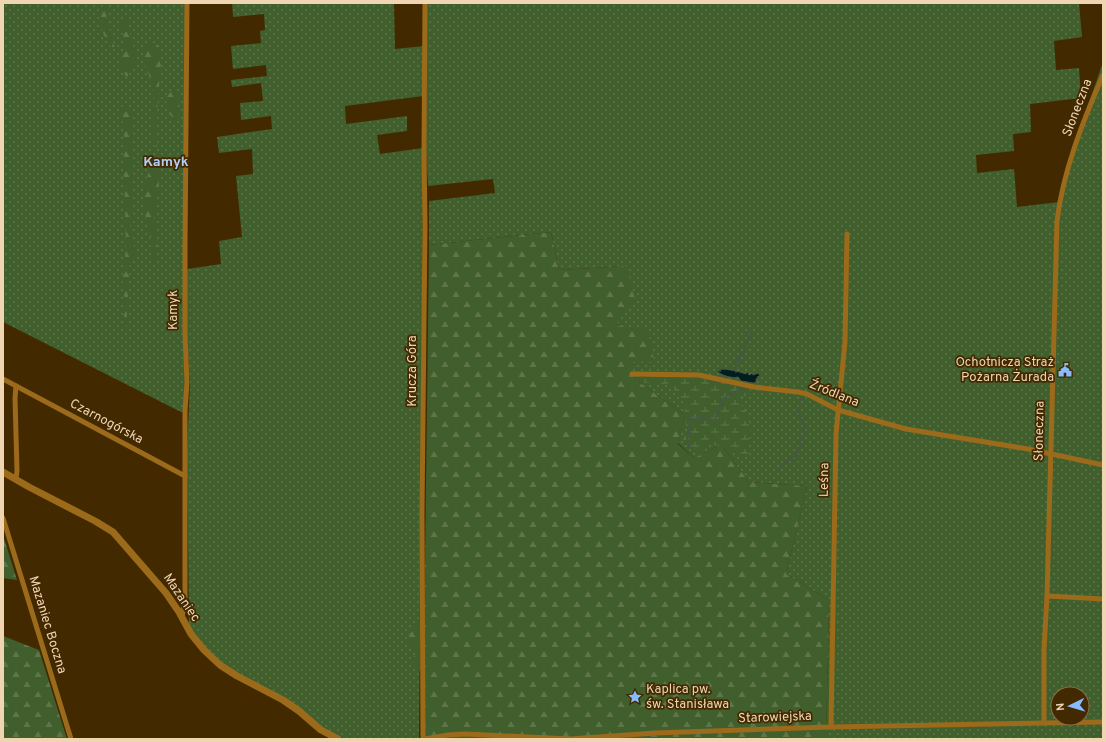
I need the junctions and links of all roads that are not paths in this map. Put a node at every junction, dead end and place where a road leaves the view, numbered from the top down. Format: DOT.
graph roads {
  1 [pos="187,3"];
  2 [pos="425,3"];
  3 [pos="1103,75"];
  4 [pos="847,234"];
  5 [pos="632,374"];
  6 [pos="3,379"];
  7 [pos="16,386"];
  8 [pos="838,410"];
  9 [pos="1050,453"];
  10 [pos="1103,465"];
  11 [pos="3,472"];
  12 [pos="185,476"];
  13 [pos="16,479"];
  14 [pos="3,518"];
  15 [pos="1047,596"];
  16 [pos="1103,599"];
  17 [pos="182,617"];
  18 [pos="1103,722"];
  19 [pos="1044,723"];
  20 [pos="831,727"];
  21 [pos="71,739"];
  22 [pos="338,739"];
  23 [pos="424,739"];
  1 -- 12 [label="street, Kamyk"];
  2 -- 23 [label="street, Krucza Góra"];
  3 -- 9 [label="street, Słoneczna"];
  4 -- 8 [label="street, Leśna"];
  5 -- 8 [label="street, Źródlana"];
  6 -- 7 [label="street, Czarnogórska"];
  7 -- 12 [label="street, Czarnogórska"];
  7 -- 13 [label="street"];
  8 -- 9 [label="street, Źródlana"];
  8 -- 20 [label="street, Leśna"];
  9 -- 10 [label="street, Źródlana"];
  9 -- 15 [label="street, Słoneczna"];
  11 -- 13 [label="street, Mazaniec"];
  12 -- 17 [label="street, Kamyk"];
  13 -- 17 [label="street, Mazaniec"];
  14 -- 21 [label="street, Mazaniec Boczna"];
  15 -- 16 [label="street"];
  15 -- 19 [label="street, Słoneczna"];
  17 -- 22 [label="street, Mazaniec"];
  18 -- 19 [label="street, Starowiejska"];
  19 -- 20 [label="street, Starowiejska"];
  20 -- 23 [label="street, Starowiejska"];
}
